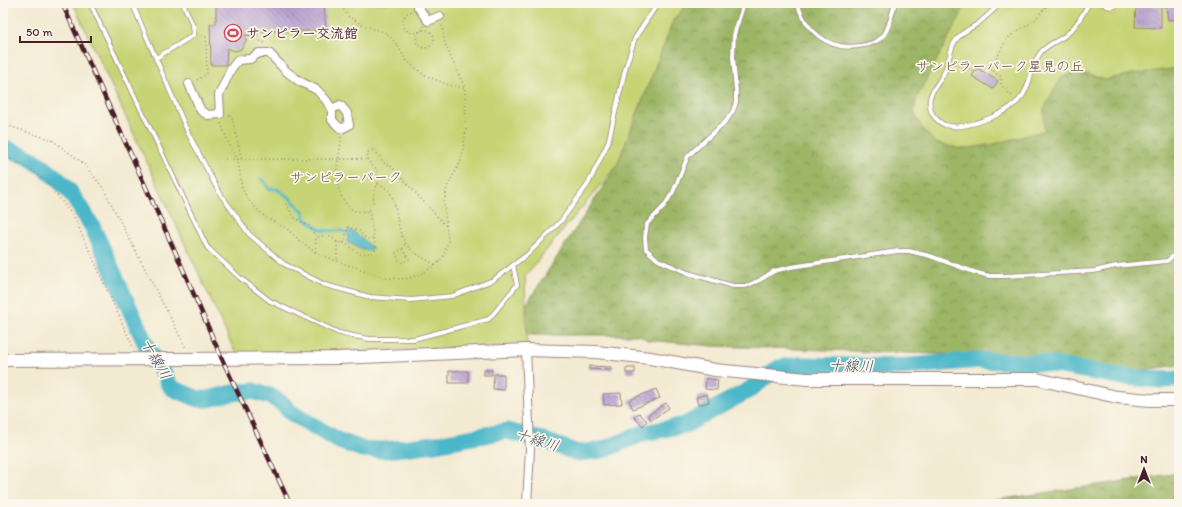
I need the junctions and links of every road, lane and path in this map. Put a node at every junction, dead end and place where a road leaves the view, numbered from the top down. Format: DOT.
graph roads {
  1 [pos="90,3"];
  2 [pos="132,3"];
  3 [pos="183,3"];
  4 [pos="339,3"];
  5 [pos="404,3"];
  6 [pos="410,3"];
  7 [pos="418,3"];
  8 [pos="658,3"];
  9 [pos="744,3"];
  10 [pos="797,3"];
  11 [pos="896,3"];
  12 [pos="1000,3"];
  13 [pos="1054,3"];
  14 [pos="1089,3"];
  15 [pos="1102,3"];
  16 [pos="1120,3"];
  17 [pos="423,14"];
  18 [pos="440,16"];
  19 [pos="421,31"];
  20 [pos="194,35"];
  21 [pos="156,58"];
  22 [pos="948,61"];
  23 [pos="991,69"];
  24 [pos="189,84"];
  25 [pos="465,88"];
  26 [pos="1018,102"];
  27 [pos="332,109"];
  28 [pos="220,114"];
  29 [pos="3,124"];
  30 [pos="341,129"];
  31 [pos="3,156"];
  32 [pos="225,160"];
  33 [pos="238,160"];
  34 [pos="242,160"];
  35 [pos="367,160"];
  36 [pos="378,184"];
  37 [pos="286,204"];
  38 [pos="369,211"];
  39 [pos="446,226"];
  40 [pos="316,236"];
  41 [pos="375,239"];
  42 [pos="337,242"];
  43 [pos="344,243"];
  44 [pos="406,243"];
  45 [pos="1179,247"];
  46 [pos="402,249"];
  47 [pos="315,252"];
  48 [pos="337,261"];
  49 [pos="436,265"];
  50 [pos="513,265"];
  51 [pos="526,350"];
  52 [pos="139,359"];
  53 [pos="192,359"];
  54 [pos="3,360"];
  55 [pos="1179,400"];
  56 [pos="528,504"];
  1 -- 50 [label="lane"];
  2 -- 21 [label="lane"];
  3 -- 20 [label="lane"];
  4 -- 25 [label="path"];
  5 -- 6 [label="path"];
  7 -- 17 [label="street"];
  8 -- 50 [label="lane"];
  9 -- 45 [label="lane"];
  10 -- 11 [label="lane"];
  12 -- 22 [label="lane"];
  13 -- 23 [label="path"];
  14 -- 26 [label="lane"];
  15 -- 16 [label="lane"];
  17 -- 18 [label="street"];
  17 -- 19 [label="path"];
  17 -- 19 [label="path"];
  18 -- 25 [label="path"];
  19 -- 19 [label="path"];
  20 -- 21 [label="lane"];
  20 -- 24 [label="path"];
  21 -- 50 [label="lane"];
  22 -- 23 [label="path"];
  22 -- 26 [label="lane"];
  23 -- 26 [label="path"];
  24 -- 28 [label="street"];
  25 -- 39 [label="path"];
  27 -- 28 [label="street"];
  27 -- 30 [label="street"];
  27 -- 30 [label="street"];
  28 -- 33 [label="path"];
  28 -- 34 [label="path"];
  29 -- 53 [label="path"];
  30 -- 38 [label="path"];
  31 -- 52 [label="path"];
  32 -- 33 [label="path"];
  33 -- 34 [label="path"];
  33 -- 47 [label="path"];
  34 -- 35 [label="path"];
  35 -- 36 [label="path"];
  35 -- 39 [label="path"];
  36 -- 38 [label="path"];
  36 -- 44 [label="path"];
  37 -- 40 [label="path"];
  38 -- 41 [label="path"];
  39 -- 49 [label="path"];
  40 -- 42 [label="path"];
  40 -- 47 [label="path"];
  41 -- 43 [label="path"];
  41 -- 43 [label="path"];
  42 -- 43 [label="path"];
  42 -- 48 [label="path"];
  44 -- 46 [label="path"];
  44 -- 49 [label="path"];
  46 -- 46 [label="path"];
  47 -- 48 [label="path"];
  48 -- 49 [label="path"];
  51 -- 53 [label="street"];
  51 -- 55 [label="street"];
  51 -- 56 [label="street"];
  52 -- 53 [label="street"];
  52 -- 54 [label="street"];
}
